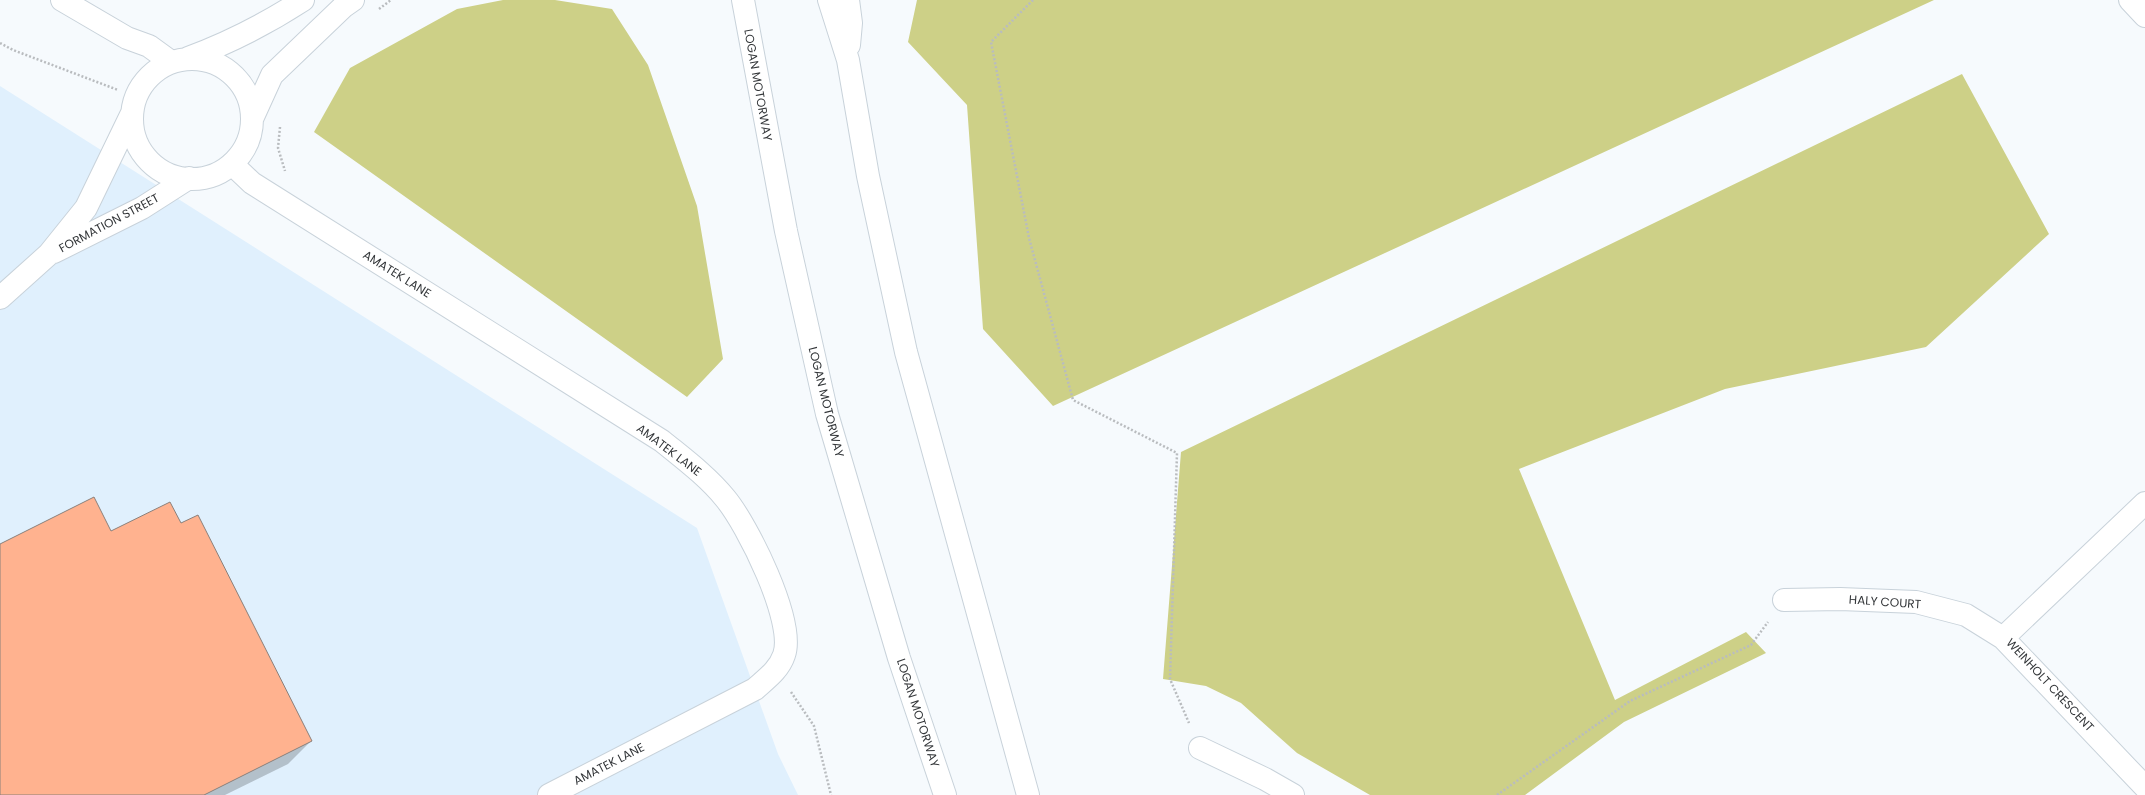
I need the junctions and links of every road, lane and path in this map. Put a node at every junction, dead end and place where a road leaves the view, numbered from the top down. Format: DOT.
graph roads {
  1 [pos="62,0"];
  2 [pos="303,0"];
  3 [pos="352,0"];
  4 [pos="391,0"];
  5 [pos="743,0"];
  6 [pos="829,0"];
  7 [pos="848,0"];
  8 [pos="1032,0"];
  9 [pos="2130,0"];
  10 [pos="373,14"];
  11 [pos="2145,16"];
  12 [pos="0,44"];
  13 [pos="179,60"];
  14 [pos="848,60"];
  15 [pos="134,105"];
  16 [pos="252,119"];
  17 [pos="281,122"];
  18 [pos="232,164"];
  19 [pos="286,173"];
  20 [pos="189,178"];
  21 [pos="49,254"];
  22 [pos="0,298"];
  23 [pos="2145,503"];
  24 [pos="1784,600"];
  25 [pos="2003,638"];
  26 [pos="776,670"];
  27 [pos="1200,748"];
  28 [pos="2145,787"];
  29 [pos="549,795"];
  30 [pos="831,795"];
  31 [pos="945,795"];
  32 [pos="1028,795"];
  33 [pos="1293,795"];
  34 [pos="1497,795"];
  1 -- 13 [label="main road"];
  2 -- 13 [label="main road"];
  3 -- 16 [label="main road"];
  4 -- 10 [label="path"];
  5 -- 31 [label="main road, LOGAN MOTORWAY"];
  6 -- 14 [label="main road"];
  7 -- 14 [label="main road"];
  8 -- 27 [label="path"];
  9 -- 11 [label="main road"];
  12 -- 15 [label="path"];
  13 -- 15 [label="main road"];
  13 -- 16 [label="main road"];
  14 -- 32 [label="main road"];
  15 -- 20 [label="main road"];
  15 -- 21 [label="main road, FORMATION STREET"];
  16 -- 18 [label="main road"];
  17 -- 19 [label="path"];
  18 -- 20 [label="main road"];
  18 -- 26 [label="main road, AMATEK LANE"];
  20 -- 21 [label="main road, FORMATION STREET"];
  21 -- 22 [label="main road, FORMATION STREET"];
  23 -- 25 [label="main road, WEINHOLT CRESCENT"];
  24 -- 25 [label="main road, HALY COURT"];
  24 -- 34 [label="path"];
  25 -- 28 [label="main road, WEINHOLT CRESCENT"];
  26 -- 29 [label="main road, AMATEK LANE"];
  26 -- 30 [label="path"];
  27 -- 33 [label="main road"];
}
